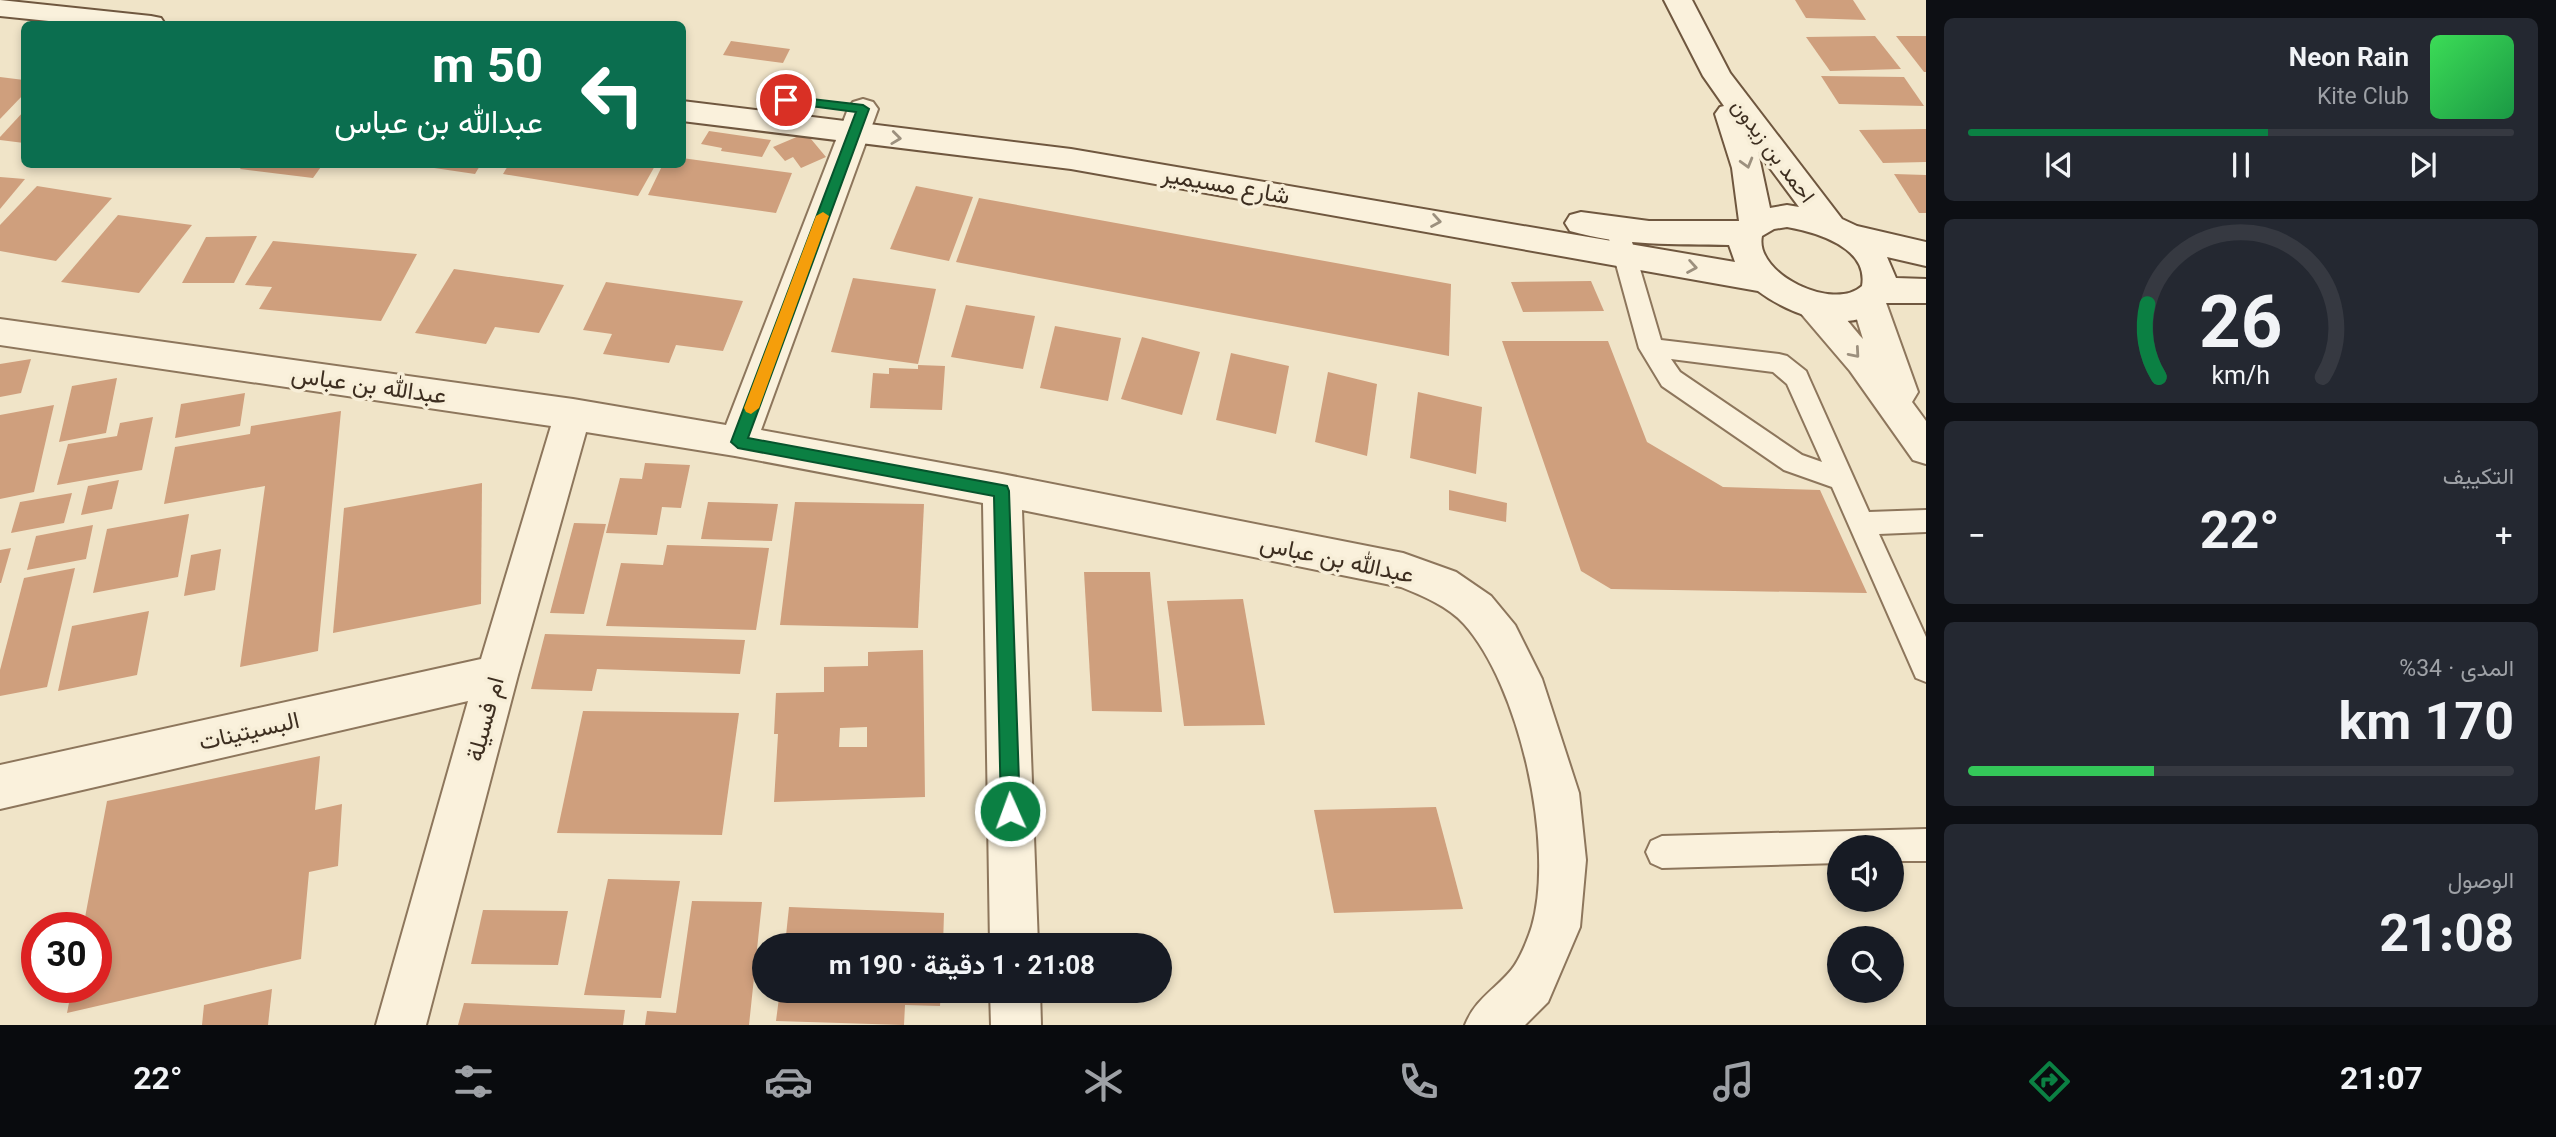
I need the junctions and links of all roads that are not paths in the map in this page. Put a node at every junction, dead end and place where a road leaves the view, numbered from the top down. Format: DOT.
graph roads {
  1 [pos="1678,0"];
  2 [pos="0,8"];
  3 [pos="123,21"];
  4 [pos="1717,76"];
  5 [pos="686,88"];
  6 [pos="686,111"];
  7 [pos="859,121"];
  8 [pos="1751,229"];
  9 [pos="1840,231"];
  10 [pos="1621,242"];
  11 [pos="1926,254"];
  12 [pos="1766,280"];
  13 [pos="1926,291"];
  14 [pos="1873,295"];
  15 [pos="1809,303"];
  16 [pos="0,332"];
  17 [pos="1651,348"];
  18 [pos="573,414"];
  19 [pos="738,442"];
  20 [pos="1922,443"];
  21 [pos="1843,480"];
  22 [pos="1002,491"];
  23 [pos="1926,522"];
  24 [pos="1862,523"];
  25 [pos="1926,669"];
  26 [pos="497,674"];
  27 [pos="0,787"];
  28 [pos="1926,845"];
  29 [pos="1904,846"];
  30 [pos="1827,847"];
  31 [pos="1662,852"];
  32 [pos="1014,933"];
  33 [pos="1015,1003"];
  34 [pos="401,1025"];
  35 [pos="1016,1025"];
  36 [pos="1490,1025"];
  1 -- 4 [label="street, احمد بن زيدون"];
  2 -- 3 [label="street"];
  4 -- 8 [label="street, احمد بن زيدون, one-way"];
  4 -- 9 [label="street, احمد بن زيدون"];
  5 -- 7 [label="street, شارع مسيمير"];
  6 -- 7 [label="street, شارع مسيمير"];
  7 -- 10 [label="street, شارع مسيمير"];
  7 -- 19 [label="street"];
  8 -- 9 [label="street"];
  8 -- 10 [label="street, شارع مسيمير"];
  8 -- 12 [label="street"];
  9 -- 11 [label="street"];
  9 -- 14 [label="street"];
  10 -- 12 [label="street, شارع مسيمير, one-way"];
  10 -- 17 [label="lane"];
  12 -- 15 [label="street"];
  13 -- 14 [label="street"];
  14 -- 15 [label="street"];
  14 -- 20 [label="street"];
  15 -- 20 [label="street, one-way"];
  16 -- 18 [label="street, عبدالله بن عباس"];
  17 -- 21 [label="lane"];
  17 -- 21 [label="lane"];
  18 -- 19 [label="street, عبدالله بن عباس"];
  18 -- 26 [label="street, ام فسيلة"];
  19 -- 22 [label="street, عبدالله بن عباس"];
  21 -- 24 [label="lane"];
  22 -- 32 [label="street"];
  22 -- 36 [label="street, عبدالله بن عباس"];
  23 -- 24 [label="lane"];
  24 -- 25 [label="lane"];
  26 -- 27 [label="street, البسيتينات"];
  26 -- 34 [label="street, ام فسيلة"];
  28 -- 29 [label="lane"];
  30 -- 31 [label="lane"];
  33 -- 35 [label="street"];
}
